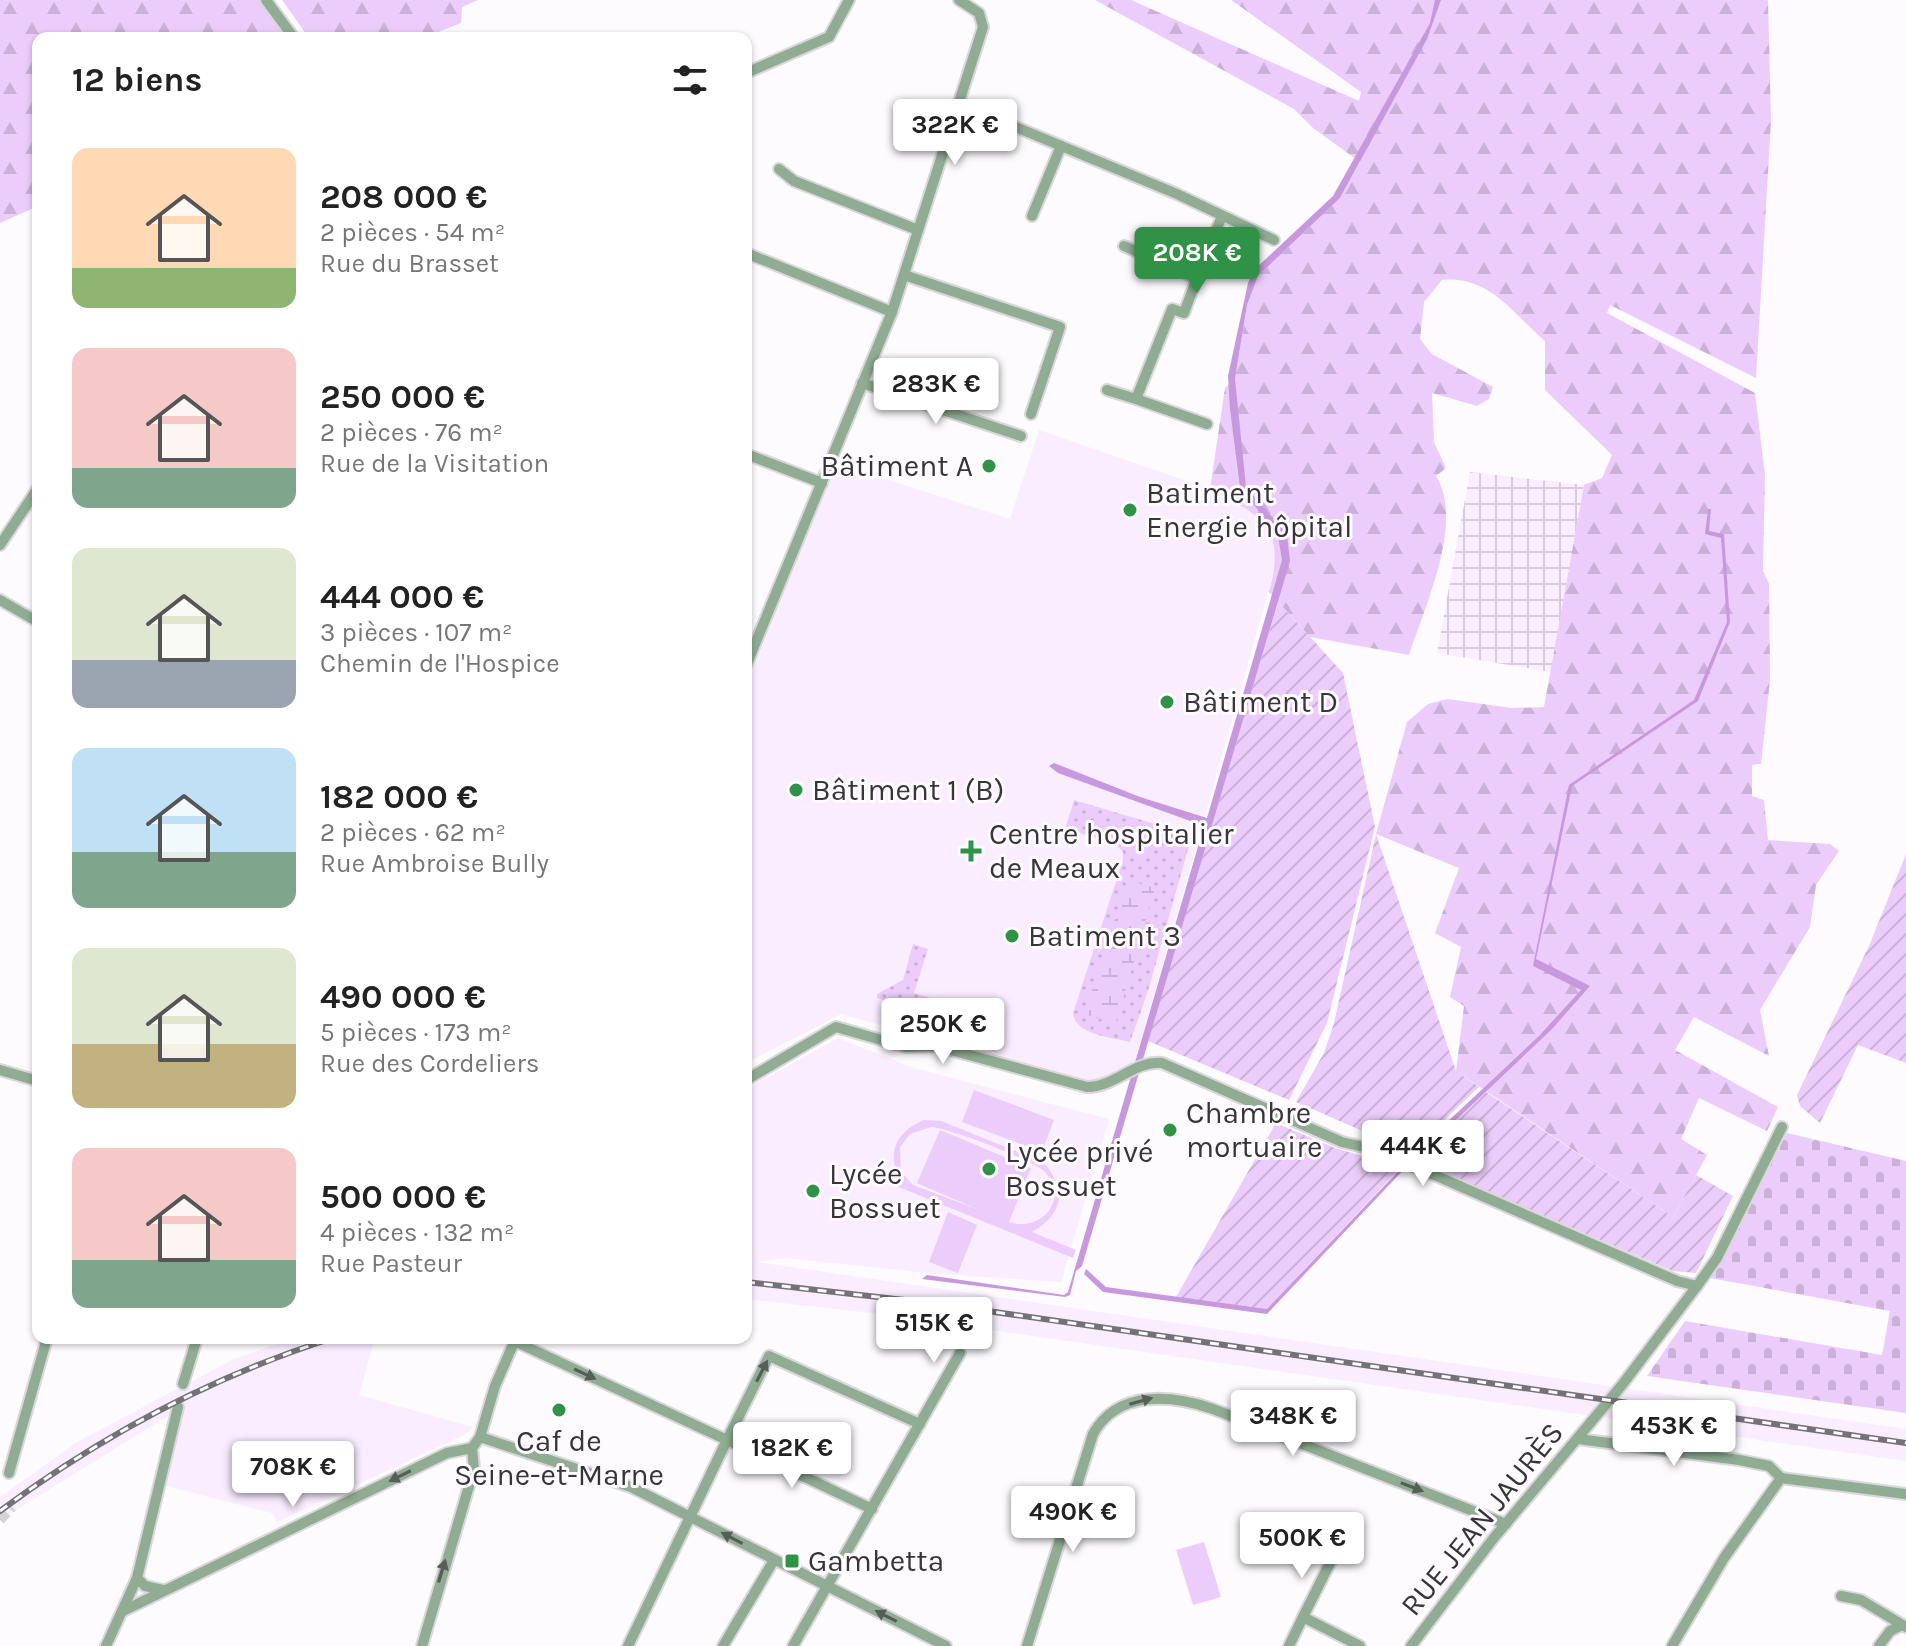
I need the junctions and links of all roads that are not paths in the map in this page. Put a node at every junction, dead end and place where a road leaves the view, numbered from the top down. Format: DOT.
graph roads {
  1 [pos="266,0"];
  2 [pos="849,0"];
  3 [pos="959,0"];
  4 [pos="290,32"];
  5 [pos="752,70"];
  6 [pos="958,103"];
  7 [pos="1061,146"];
  8 [pos="779,169"];
  9 [pos="1032,216"];
  10 [pos="1222,216"];
  11 [pos="918,230"];
  12 [pos="1274,240"];
  13 [pos="1124,246"];
  14 [pos="752,255"];
  15 [pos="904,275"];
  16 [pos="1197,278"];
  17 [pos="892,312"];
  18 [pos="862,383"];
  19 [pos="1107,390"];
  20 [pos="1136,399"];
  21 [pos="1031,414"];
  22 [pos="1207,424"];
  23 [pos="1021,436"];
  24 [pos="752,456"];
  25 [pos="822,483"];
  26 [pos="32,497"];
  27 [pos="0,545"];
  28 [pos="0,600"];
  29 [pos="32,619"];
  30 [pos="752,652"];
  31 [pos="0,1070"];
  32 [pos="752,1076"];
  33 [pos="32,1079"];
  34 [pos="1782,1127"];
  35 [pos="1697,1286"];
  36 [pos="45,1344"];
  37 [pos="195,1344"];
  38 [pos="513,1344"];
  39 [pos="523,1344"];
  40 [pos="960,1353"];
  41 [pos="183,1384"];
  42 [pos="178,1407"];
  43 [pos="920,1424"];
  44 [pos="480,1437"];
  45 [pos="1578,1439"];
  46 [pos="727,1440"];
  47 [pos="472,1448"];
  48 [pos="9,1473"];
  49 [pos="1781,1478"];
  50 [pos="1906,1494"];
  51 [pos="872,1509"];
  52 [pos="691,1517"];
  53 [pos="1506,1524"];
  54 [pos="1332,1559"];
  55 [pos="774,1560"];
  56 [pos="137,1578"];
  57 [pos="827,1586"];
  58 [pos="164,1590"];
  59 [pos="1841,1596"];
  60 [pos="123,1611"];
  61 [pos="1303,1617"];
  62 [pos="1904,1626"];
  63 [pos="106,1646"];
  64 [pos="422,1646"];
  65 [pos="628,1646"];
  66 [pos="723,1646"];
  67 [pos="793,1646"];
  68 [pos="946,1646"];
  69 [pos="1027,1646"];
  70 [pos="1289,1646"];
  71 [pos="1360,1646"];
  72 [pos="1411,1646"];
  73 [pos="1672,1646"];
  74 [pos="1879,1646"];
  1 -- 4 [label="street"];
  2 -- 5 [label="street"];
  3 -- 6 [label="street"];
  6 -- 7 [label="street"];
  6 -- 11 [label="street"];
  7 -- 9 [label="street"];
  7 -- 10 [label="street"];
  8 -- 11 [label="street"];
  10 -- 12 [label="street"];
  10 -- 16 [label="street"];
  11 -- 15 [label="street"];
  13 -- 16 [label="street"];
  14 -- 17 [label="street"];
  15 -- 17 [label="street"];
  15 -- 21 [label="street"];
  16 -- 20 [label="street"];
  17 -- 18 [label="street"];
  18 -- 23 [label="street"];
  18 -- 25 [label="street"];
  19 -- 20 [label="street"];
  20 -- 22 [label="street"];
  24 -- 25 [label="street"];
  25 -- 30 [label="street"];
  26 -- 27 [label="street"];
  28 -- 29 [label="street"];
  31 -- 33 [label="street"];
  32 -- 35 [label="street"];
  34 -- 35 [label="street, RUE JEAN JAURÈS"];
  35 -- 45 [label="street, RUE JEAN JAURÈS"];
  36 -- 48 [label="street"];
  37 -- 41 [label="street"];
  38 -- 44 [label="street"];
  39 -- 46 [label="street, one-way"];
  40 -- 43 [label="street"];
  42 -- 56 [label="street"];
  46 -- 43 [label="street, one-way"];
  43 -- 51 [label="street"];
  44 -- 47 [label="street"];
  44 -- 52 [label="street"];
  45 -- 49 [label="street"];
  45 -- 53 [label="street, RUE JEAN JAURÈS"];
  46 -- 51 [label="street"];
  46 -- 52 [label="street"];
  47 -- 58 [label="street, one-way"];
  64 -- 47 [label="street, one-way"];
  49 -- 50 [label="street"];
  49 -- 73 [label="street"];
  51 -- 57 [label="street"];
  55 -- 52 [label="street, one-way"];
  52 -- 65 [label="street"];
  69 -- 53 [label="street, one-way"];
  53 -- 72 [label="street, RUE JEAN JAURÈS"];
  54 -- 61 [label="street"];
  55 -- 57 [label="street"];
  55 -- 66 [label="street"];
  56 -- 58 [label="street"];
  56 -- 60 [label="street"];
  57 -- 67 [label="street"];
  68 -- 57 [label="street, one-way"];
  58 -- 60 [label="street"];
  59 -- 62 [label="street"];
  60 -- 63 [label="street"];
  61 -- 70 [label="street"];
  61 -- 71 [label="street"];
  62 -- 74 [label="street"];
}
